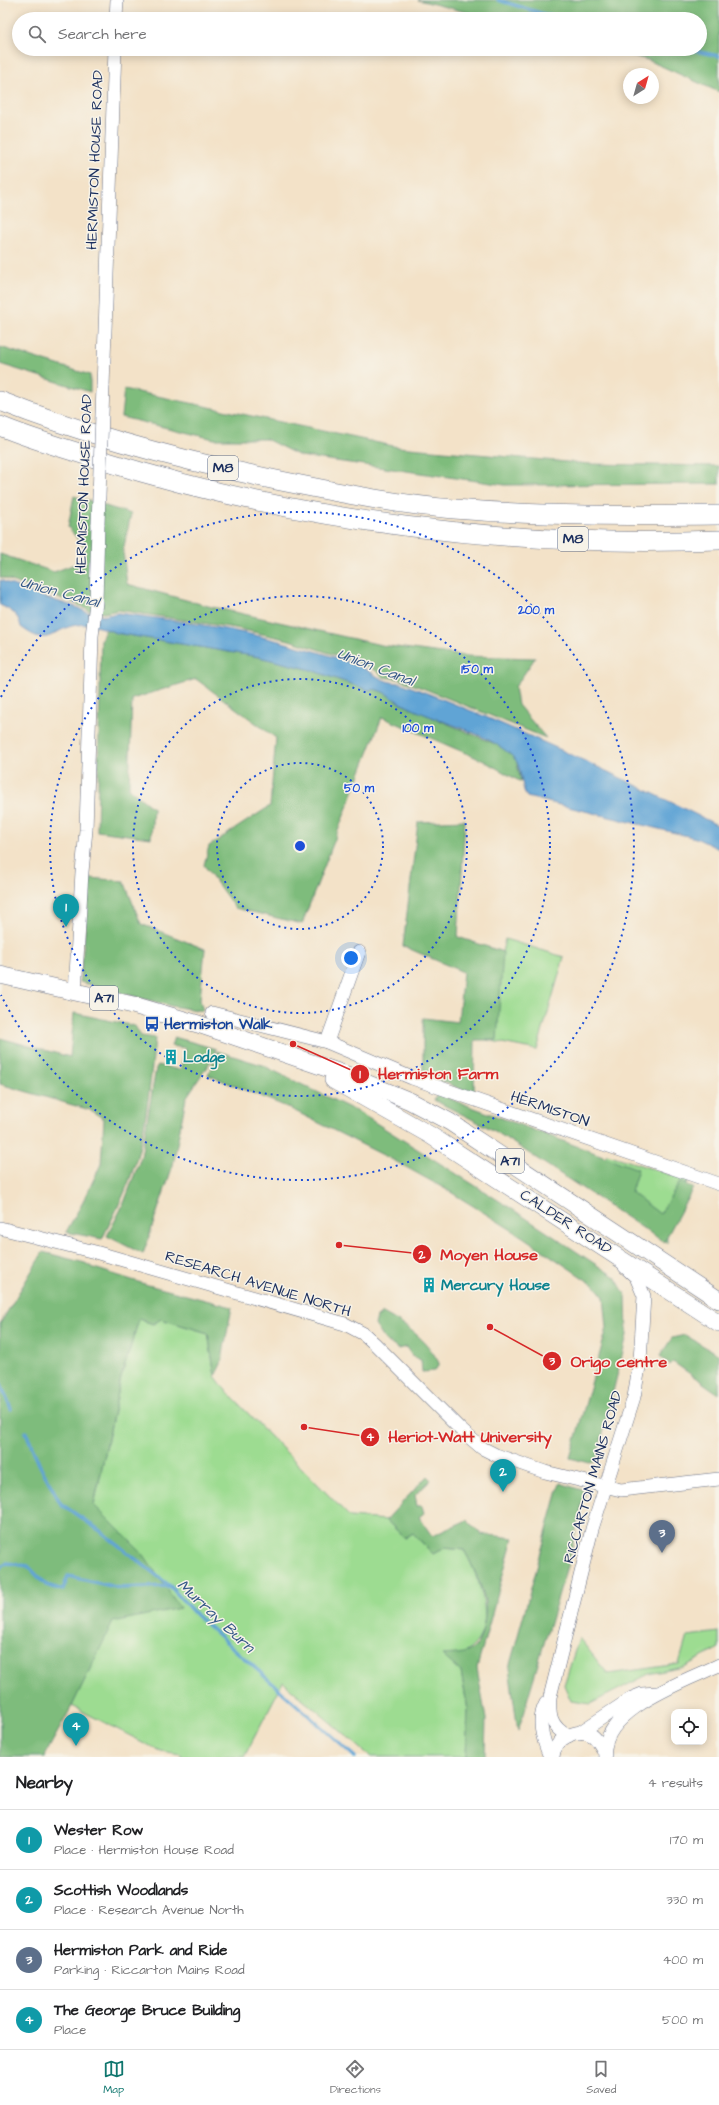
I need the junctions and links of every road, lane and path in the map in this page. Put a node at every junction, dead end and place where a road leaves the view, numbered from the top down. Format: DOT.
graph roads {
  1 [pos="117,0"];
  2 [pos="116,12"];
  3 [pos="115,56"];
  4 [pos="0,401"];
  5 [pos="0,426"];
  6 [pos="719,508"];
  7 [pos="719,515"];
  8 [pos="641,516"];
  9 [pos="717,540"];
  10 [pos="359,952"];
  11 [pos="0,975"];
  12 [pos="75,992"];
  13 [pos="212,1013"];
  14 [pos="327,1042"];
  15 [pos="285,1055"];
  16 [pos="719,1184"];
  17 [pos="0,1228"];
  18 [pos="590,1238"];
  19 [pos="719,1300"];
  20 [pos="719,1323"];
  21 [pos="719,1479"];
  22 [pos="604,1487"];
  23 [pos="719,1665"];
  24 [pos="657,1693"];
  25 [pos="550,1697"];
  26 [pos="574,1734"];
  27 [pos="605,1754"];
  28 [pos="551,1757"];
  1 -- 2 [label="street"];
  3 -- 12 [label="street, HERMISTON HOUSE ROAD, bridge"];
  4 -- 8 [label="highway, M8"];
  5 -- 9 [label="highway, M8"];
  6 -- 8 [label="highway, M8"];
  7 -- 8 [label="highway, M8"];
  10 -- 14 [label="street"];
  11 -- 12 [label="main road, CALDER ROAD / A71"];
  12 -- 15 [label="main road, CALDER ROAD / A71"];
  13 -- 14 [label="street, HERMISTON"];
  14 -- 16 [label="street, HERMISTON"];
  15 -- 18 [label="main road, CALDER ROAD / A71"];
  15 -- 19 [label="main road, CALDER ROAD / A71"];
  17 -- 22 [label="street, RESEARCH AVENUE NORTH"];
  18 -- 20 [label="main road, CALDER ROAD / A71"];
  18 -- 22 [label="street, RICCARTON MAINS ROAD"];
  21 -- 22 [label="street, RESEARCH AVENUE NORTH"];
  22 -- 25 [label="street, RICCARTON MAINS ROAD"];
  23 -- 24 [label="street, RICCARTON MAINS ROAD"];
  24 -- 26 [label="street"];
  24 -- 27 [label="street, RICCARTON MAINS ROAD"];
  25 -- 26 [label="street, RICCARTON MAINS ROAD"];
  25 -- 28 [label="street, RICCARTON MAINS ROAD"];
  26 -- 27 [label="street, RICCARTON MAINS ROAD"];
  26 -- 28 [label="street, RICCARTON MAINS ROAD"];
}
